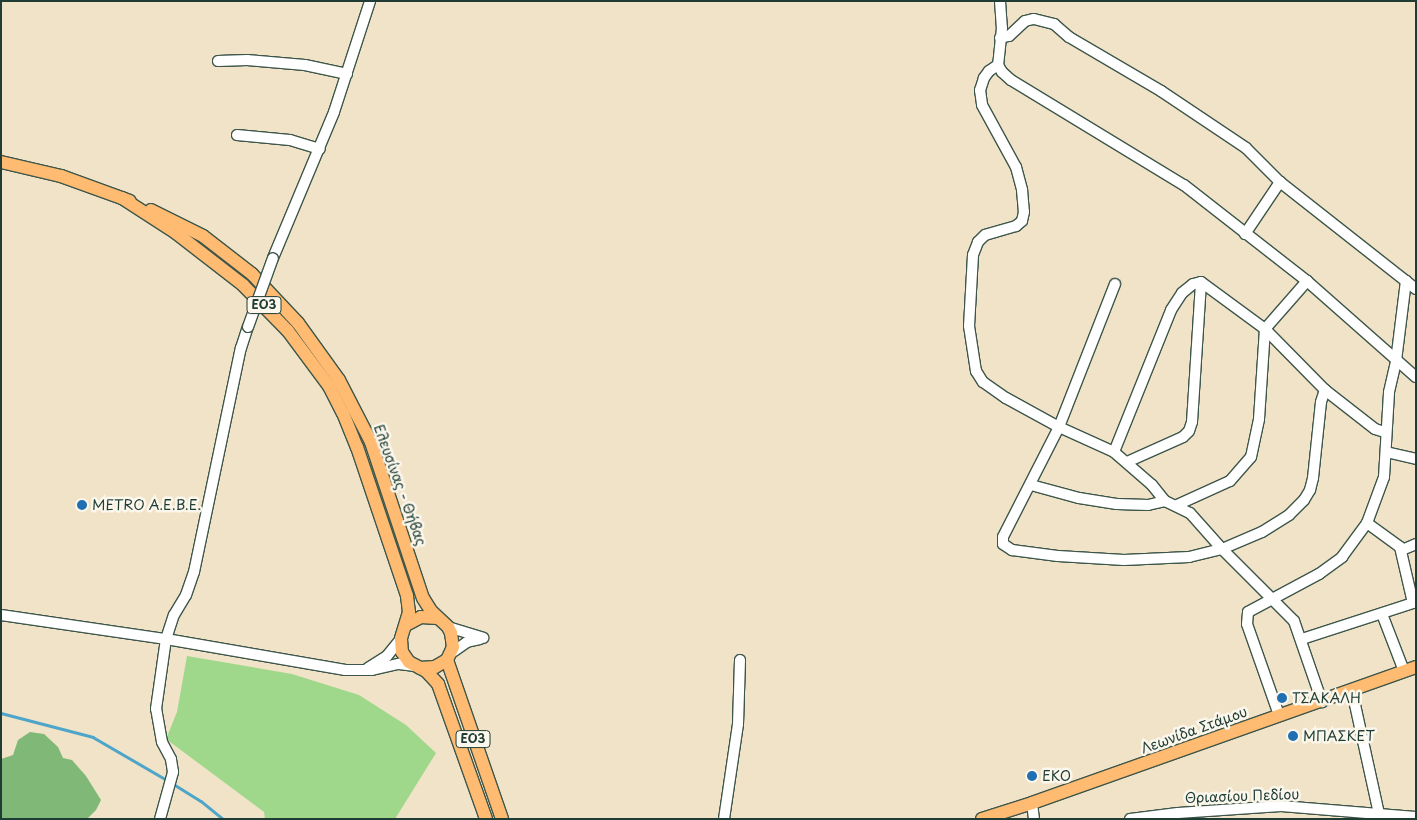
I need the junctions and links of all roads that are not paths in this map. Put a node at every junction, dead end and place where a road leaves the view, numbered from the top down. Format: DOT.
graph roads {
  1 [pos="370,1"];
  2 [pos="1000,1"];
  3 [pos="1000,38"];
  4 [pos="218,61"];
  5 [pos="998,65"];
  6 [pos="347,74"];
  7 [pos="237,135"];
  8 [pos="320,148"];
  9 [pos="1,162"];
  10 [pos="1280,182"];
  11 [pos="122,198"];
  12 [pos="1245,234"];
  13 [pos="1307,281"];
  14 [pos="1406,281"];
  15 [pos="1201,282"];
  16 [pos="1116,284"];
  17 [pos="1416,289"];
  18 [pos="1265,329"];
  19 [pos="1396,361"];
  20 [pos="1416,377"];
  21 [pos="1325,390"];
  22 [pos="1059,427"];
  23 [pos="1385,432"];
  24 [pos="1114,452"];
  25 [pos="1386,452"];
  26 [pos="1416,459"];
  27 [pos="1127,462"];
  28 [pos="1031,485"];
  29 [pos="1165,501"];
  30 [pos="1177,505"];
  31 [pos="1367,523"];
  32 [pos="1416,544"];
  33 [pos="1222,549"];
  34 [pos="1402,550"];
  35 [pos="1270,598"];
  36 [pos="1415,602"];
  37 [pos="1382,614"];
  38 [pos="1,615"];
  39 [pos="437,618"];
  40 [pos="406,626"];
  41 [pos="448,627"];
  42 [pos="166,639"];
  43 [pos="400,639"];
  44 [pos="1302,639"];
  45 [pos="448,657"];
  46 [pos="740,660"];
  47 [pos="418,667"];
  48 [pos="1410,669"];
  49 [pos="362,671"];
  50 [pos="1352,691"];
  51 [pos="1322,702"];
  52 [pos="1279,715"];
  53 [pos="1032,803"];
  54 [pos="1379,814"];
  55 [pos="1416,816"];
  56 [pos="160,819"];
  57 [pos="486,819"];
  58 [pos="502,819"];
  59 [pos="724,819"];
  60 [pos="982,819"];
  61 [pos="1034,819"];
  62 [pos="1130,819"];
  1 -- 6 [label="street"];
  2 -- 3 [label="street"];
  3 -- 5 [label="street"];
  3 -- 10 [label="street"];
  4 -- 6 [label="street"];
  5 -- 12 [label="street"];
  5 -- 22 [label="street"];
  6 -- 8 [label="street"];
  7 -- 8 [label="street"];
  8 -- 42 [label="street, bridge"];
  9 -- 11 [label="main road, Ελευσίνας - Θήβας / ΕΟ3"];
  10 -- 12 [label="street"];
  10 -- 14 [label="street"];
  11 -- 39 [label="main road, Ελευσίνας - Θήβας / ΕΟ3"];
  11 -- 40 [label="main road, Ελευσίνας - Θήβας / ΕΟ3"];
  12 -- 13 [label="street"];
  13 -- 18 [label="street"];
  13 -- 19 [label="street"];
  14 -- 17 [label="street"];
  14 -- 19 [label="street"];
  15 -- 18 [label="street"];
  15 -- 24 [label="street"];
  15 -- 27 [label="street"];
  16 -- 22 [label="street"];
  18 -- 21 [label="street"];
  18 -- 30 [label="street"];
  19 -- 20 [label="street"];
  19 -- 23 [label="street"];
  21 -- 23 [label="street"];
  21 -- 33 [label="street"];
  22 -- 24 [label="street"];
  22 -- 28 [label="street"];
  23 -- 25 [label="street"];
  24 -- 27 [label="street"];
  25 -- 26 [label="street"];
  25 -- 31 [label="street"];
  27 -- 29 [label="street"];
  28 -- 29 [label="street"];
  28 -- 33 [label="street"];
  29 -- 30 [label="street"];
  30 -- 33 [label="street"];
  31 -- 34 [label="street"];
  31 -- 35 [label="street"];
  32 -- 34 [label="street"];
  33 -- 35 [label="street"];
  34 -- 36 [label="street"];
  35 -- 44 [label="street"];
  35 -- 52 [label="street"];
  36 -- 37 [label="street"];
  37 -- 44 [label="street"];
  37 -- 48 [label="street"];
  38 -- 42 [label="street"];
  39 -- 40 [label="main road"];
  39 -- 41 [label="main road, Ελευσίνας - Θήβας / ΕΟ3"];
  40 -- 43 [label="main road, Ελευσίνας - Θήβας / ΕΟ3"];
  41 -- 45 [label="main road, ΕΟ3"];
  41 -- 45 [label="street"];
  42 -- 49 [label="street"];
  42 -- 56 [label="street"];
  43 -- 47 [label="main road, ΕΟ3"];
  43 -- 49 [label="street"];
  44 -- 51 [label="street"];
  45 -- 47 [label="main road"];
  45 -- 58 [label="main road, ΕΟ3"];
  46 -- 59 [label="street"];
  47 -- 49 [label="street"];
  47 -- 57 [label="main road, ΕΟ3"];
  48 -- 50 [label="main road, Λεωνίδα Στάμου"];
  50 -- 51 [label="main road, Λεωνίδα Στάμου"];
  50 -- 54 [label="street"];
  51 -- 52 [label="main road, Λεωνίδα Στάμου"];
  52 -- 53 [label="main road, Λεωνίδα Στάμου"];
  53 -- 60 [label="main road, Λεωνίδα Στάμου"];
  53 -- 61 [label="street"];
  54 -- 55 [label="street, Θριασίου Πεδίου"];
  54 -- 62 [label="street, Θριασίου Πεδίου"];
}
